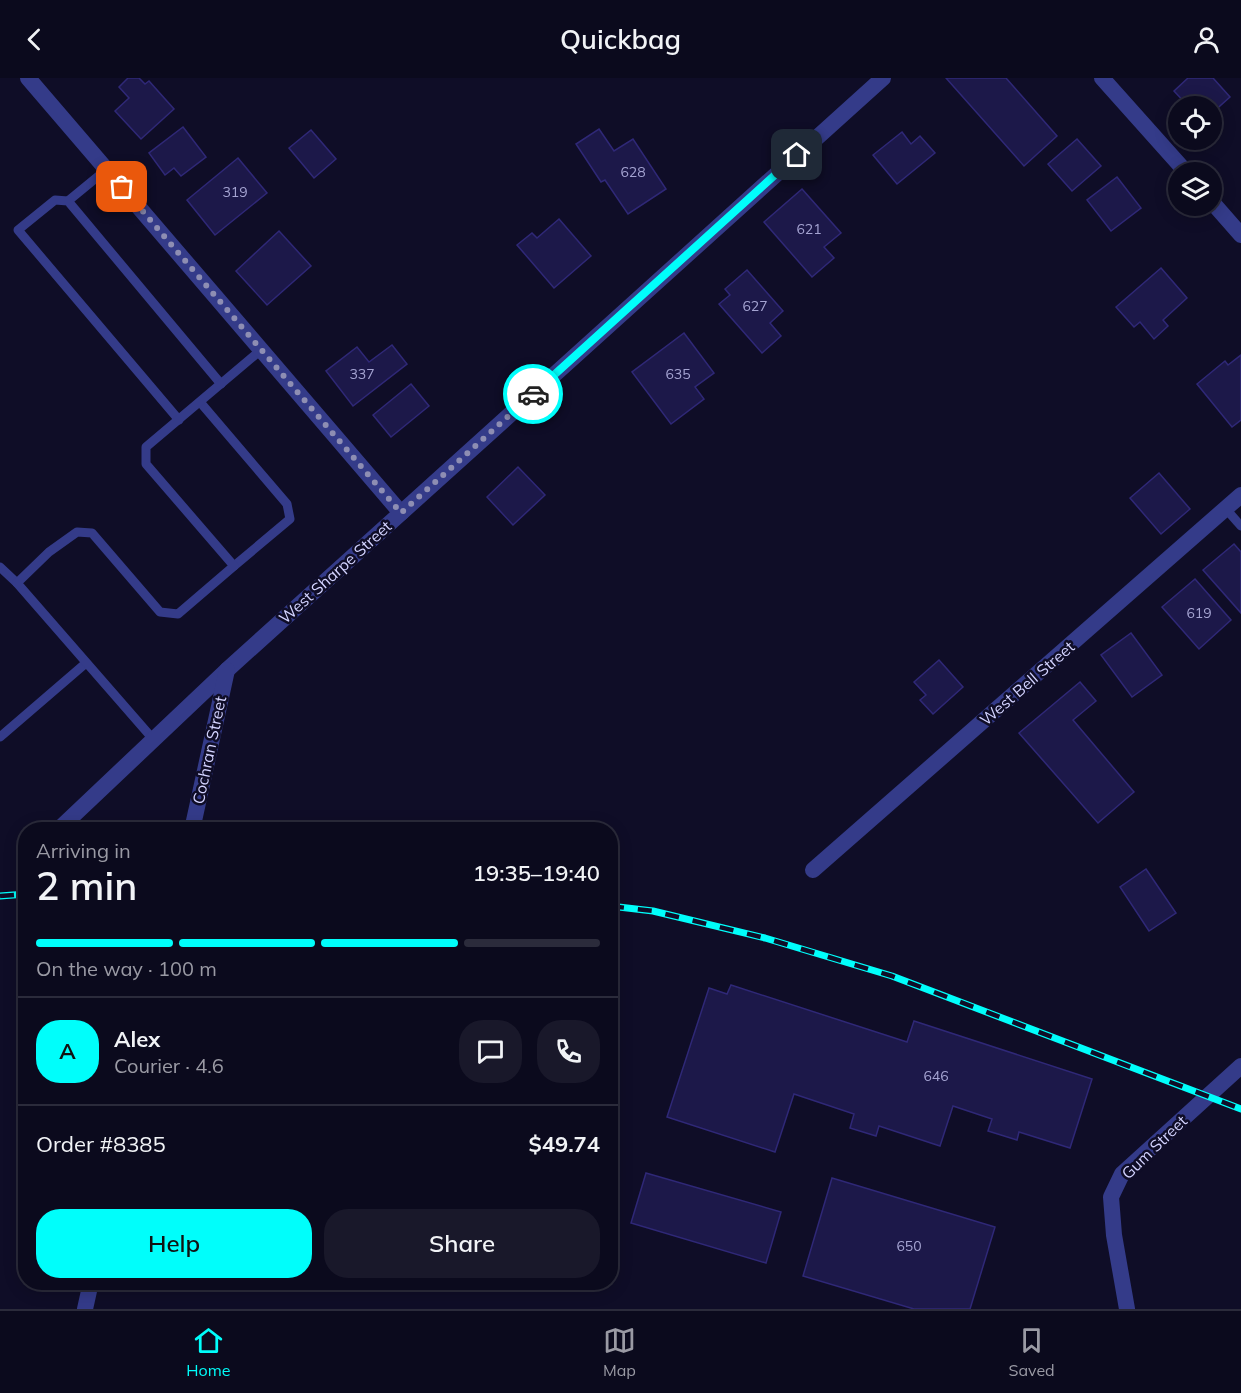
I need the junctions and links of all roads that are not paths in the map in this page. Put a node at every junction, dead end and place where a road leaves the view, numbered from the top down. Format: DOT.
graph roads {
  1 [pos="28,78"];
  2 [pos="883,78"];
  3 [pos="1102,78"];
  4 [pos="1177,162"];
  5 [pos="107,169"];
  6 [pos="68,201"];
  7 [pos="1222,213"];
  8 [pos="1241,235"];
  9 [pos="261,350"];
  10 [pos="221,384"];
  11 [pos="200,402"];
  12 [pos="179,420"];
  13 [pos="1241,495"];
  14 [pos="1226,509"];
  15 [pos="401,513"];
  16 [pos="1241,526"];
  17 [pos="234,566"];
  18 [pos="0,567"];
  19 [pos="17,583"];
  20 [pos="87,663"];
  21 [pos="227,670"];
  22 [pos="0,737"];
  23 [pos="153,740"];
  24 [pos="66,822"];
  25 [pos="194,822"];
  26 [pos="813,870"];
  27 [pos="1241,1066"];
  28 [pos="89,1290"];
  29 [pos="85,1309"];
  30 [pos="1126,1309"];
  1 -- 5 [label="street"];
  2 -- 15 [label="street, West Sharpe Street"];
  3 -- 4 [label="street"];
  5 -- 6 [label="lane"];
  5 -- 9 [label="street"];
  6 -- 10 [label="lane"];
  6 -- 12 [label="lane"];
  7 -- 8 [label="street"];
  9 -- 10 [label="lane"];
  9 -- 15 [label="street"];
  10 -- 11 [label="lane"];
  11 -- 12 [label="lane"];
  11 -- 17 [label="lane"];
  12 -- 17 [label="lane"];
  13 -- 14 [label="street, West Bell Street"];
  14 -- 16 [label="lane"];
  14 -- 26 [label="street, West Bell Street"];
  15 -- 21 [label="street, West Sharpe Street"];
  17 -- 19 [label="lane"];
  18 -- 19 [label="lane"];
  19 -- 20 [label="lane"];
  20 -- 22 [label="lane"];
  20 -- 23 [label="lane"];
  21 -- 23 [label="street, West Sharpe Street"];
  21 -- 25 [label="street, Cochran Street"];
  23 -- 24 [label="street, West Sharpe Street"];
  27 -- 30 [label="street, Gum Street"];
  28 -- 29 [label="street"];
}
